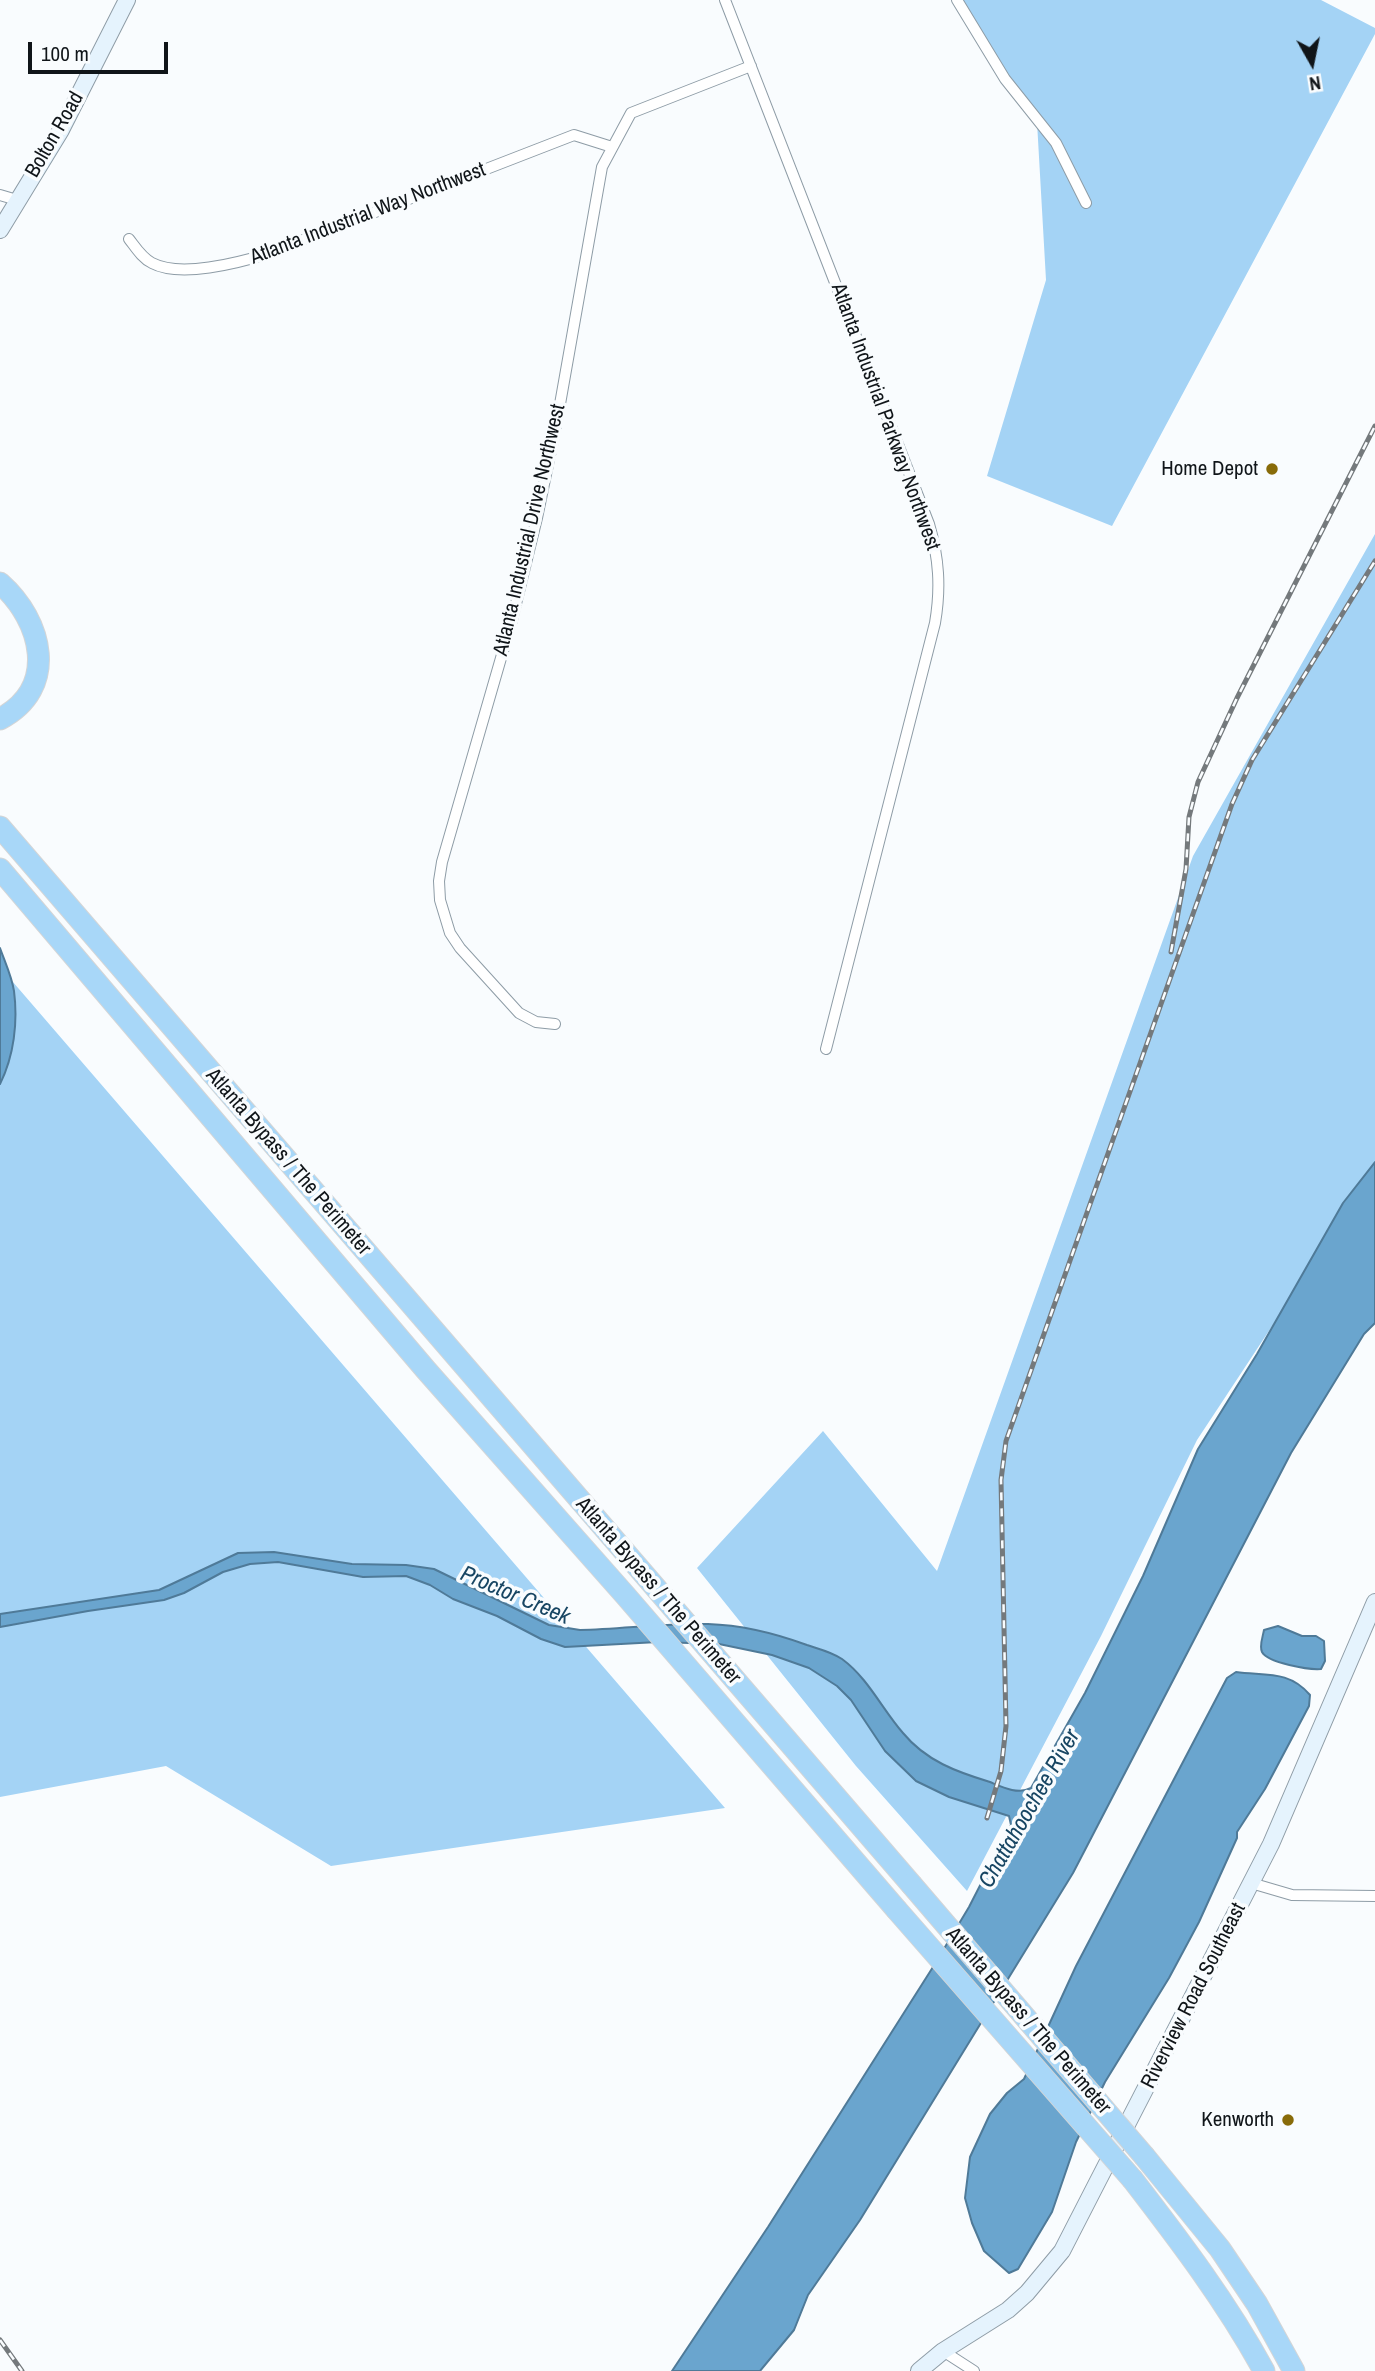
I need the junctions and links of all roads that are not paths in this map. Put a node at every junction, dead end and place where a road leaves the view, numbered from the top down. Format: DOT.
graph roads {
  1 [pos="127,0"];
  2 [pos="725,0"];
  3 [pos="957,0"];
  4 [pos="751,66"];
  5 [pos="612,148"];
  6 [pos="0,194"];
  7 [pos="17,200"];
  8 [pos="1086,203"];
  9 [pos="0,230"];
  10 [pos="129,239"];
  11 [pos="0,583"];
  12 [pos="0,719"];
  13 [pos="0,827"];
  14 [pos="0,869"];
  15 [pos="555,1024"];
  16 [pos="826,1049"];
  17 [pos="1375,1602"];
  18 [pos="1251,1883"];
  19 [pos="1375,1896"];
  20 [pos="943,2351"];
  21 [pos="919,2371"];
  22 [pos="974,2371"];
  23 [pos="1264,2371"];
  24 [pos="1294,2371"];
  1 -- 7 [label="street, Bolton Road"];
  2 -- 4 [label="street, Atlanta Industrial Parkway Northwest"];
  3 -- 8 [label="street"];
  4 -- 5 [label="street, Atlanta Industrial Drive Northwest"];
  4 -- 16 [label="street, Atlanta Industrial Parkway Northwest"];
  5 -- 10 [label="street, Atlanta Industrial Way Northwest"];
  5 -- 15 [label="street, Atlanta Industrial Drive Northwest"];
  6 -- 7 [label="street"];
  7 -- 9 [label="street, Bolton Road"];
  11 -- 12 [label="highway"];
  13 -- 24 [label="highway, Atlanta Bypass / The Perimeter, bridge"];
  14 -- 23 [label="highway, Atlanta Bypass / The Perimeter, bridge"];
  17 -- 18 [label="street, Riverview Road Southeast"];
  18 -- 19 [label="street"];
  18 -- 20 [label="street, Riverview Road Southeast"];
  20 -- 21 [label="street, Riverview Road Southeast"];
  20 -- 22 [label="street"];
}
